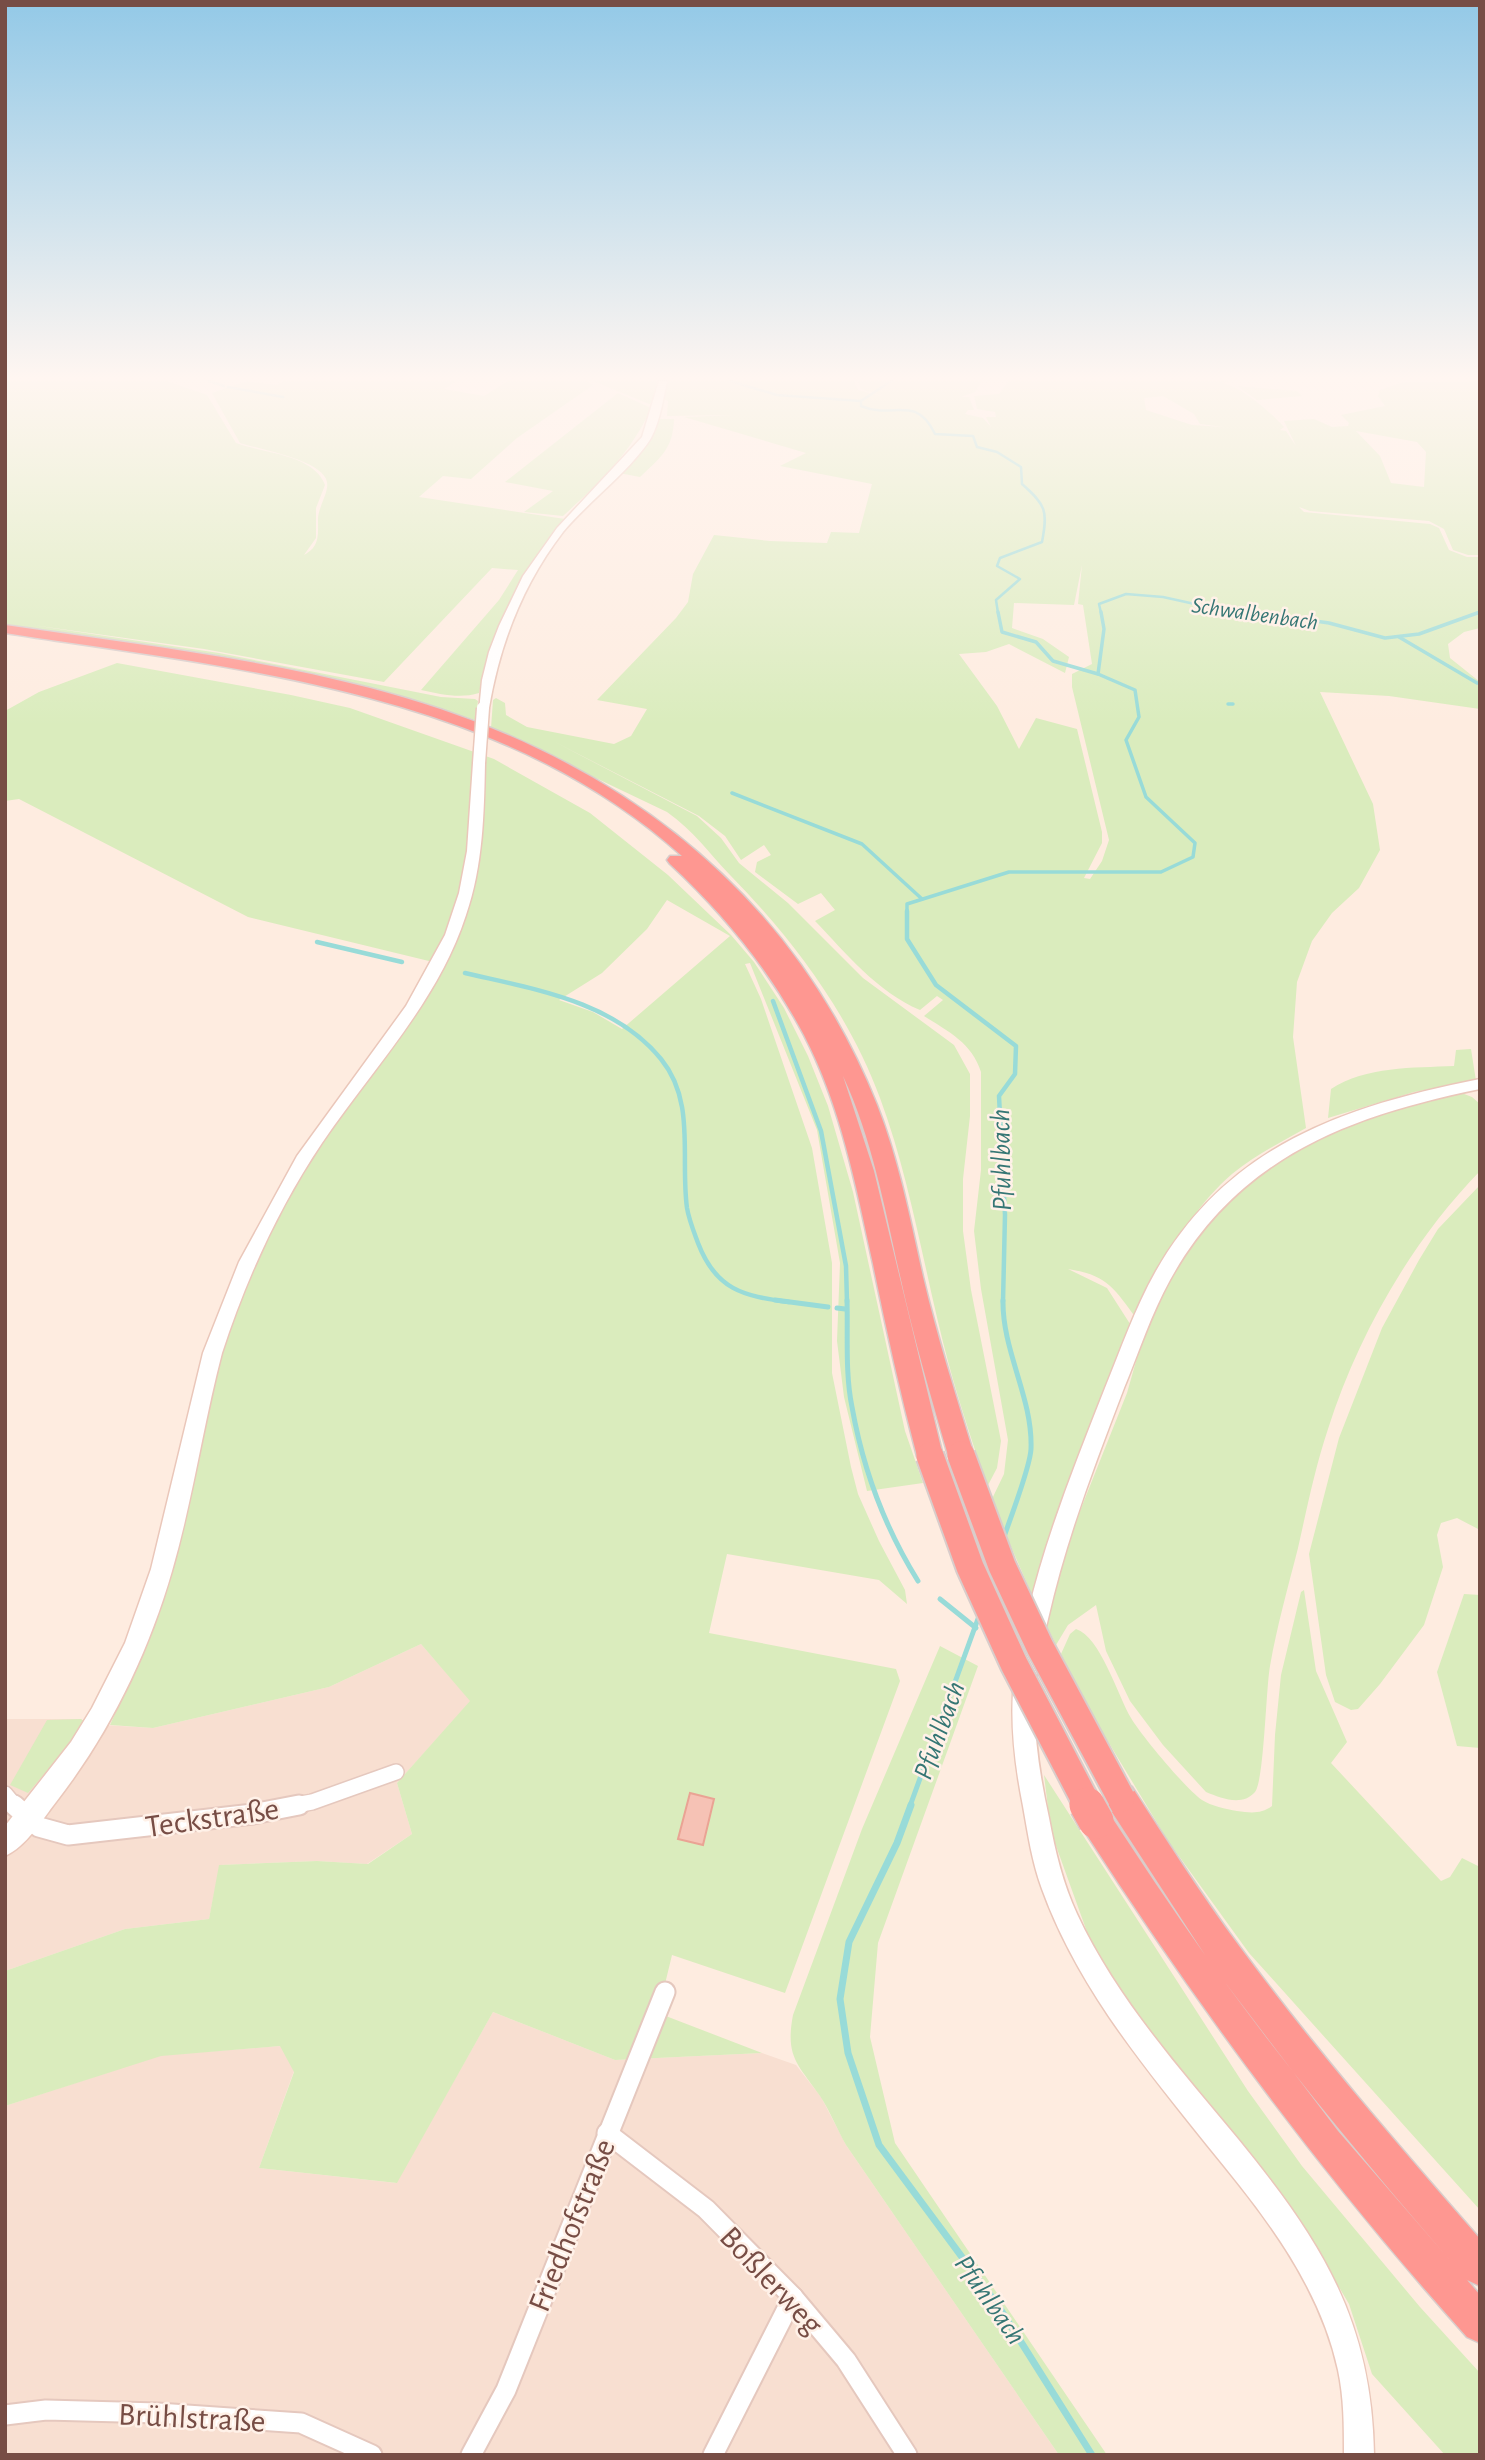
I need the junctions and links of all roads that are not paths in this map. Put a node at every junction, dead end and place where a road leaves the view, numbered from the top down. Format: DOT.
graph roads {
  1 [pos="593,496"];
  2 [pos="5,629"];
  3 [pos="5,637"];
  4 [pos="1480,1084"];
  5 [pos="396,1772"];
  6 [pos="5,1794"];
  7 [pos="27,1820"];
  8 [pos="5,1844"];
  9 [pos="665,1992"];
  10 [pos="607,2133"];
  11 [pos="1480,2267"];
  12 [pos="793,2297"];
  13 [pos="1480,2324"];
  14 [pos="5,2416"];
  15 [pos="372,2455"];
  16 [pos="471,2455"];
  17 [pos="713,2455"];
  18 [pos="907,2455"];
  19 [pos="1359,2455"];
  1 -- 7 [label="street, bridge"];
  2 -- 11 [label="highway, bridge"];
  3 -- 13 [label="highway, bridge"];
  4 -- 19 [label="street"];
  5 -- 7 [label="street, Teckstraße"];
  6 -- 7 [label="street"];
  7 -- 8 [label="street"];
  9 -- 10 [label="street, Friedhofstraße"];
  10 -- 12 [label="street, Boßlerweg"];
  10 -- 16 [label="street, Friedhofstraße"];
  12 -- 17 [label="street"];
  12 -- 18 [label="street, Boßlerweg"];
  14 -- 15 [label="street, Brühlstraße"];
}
